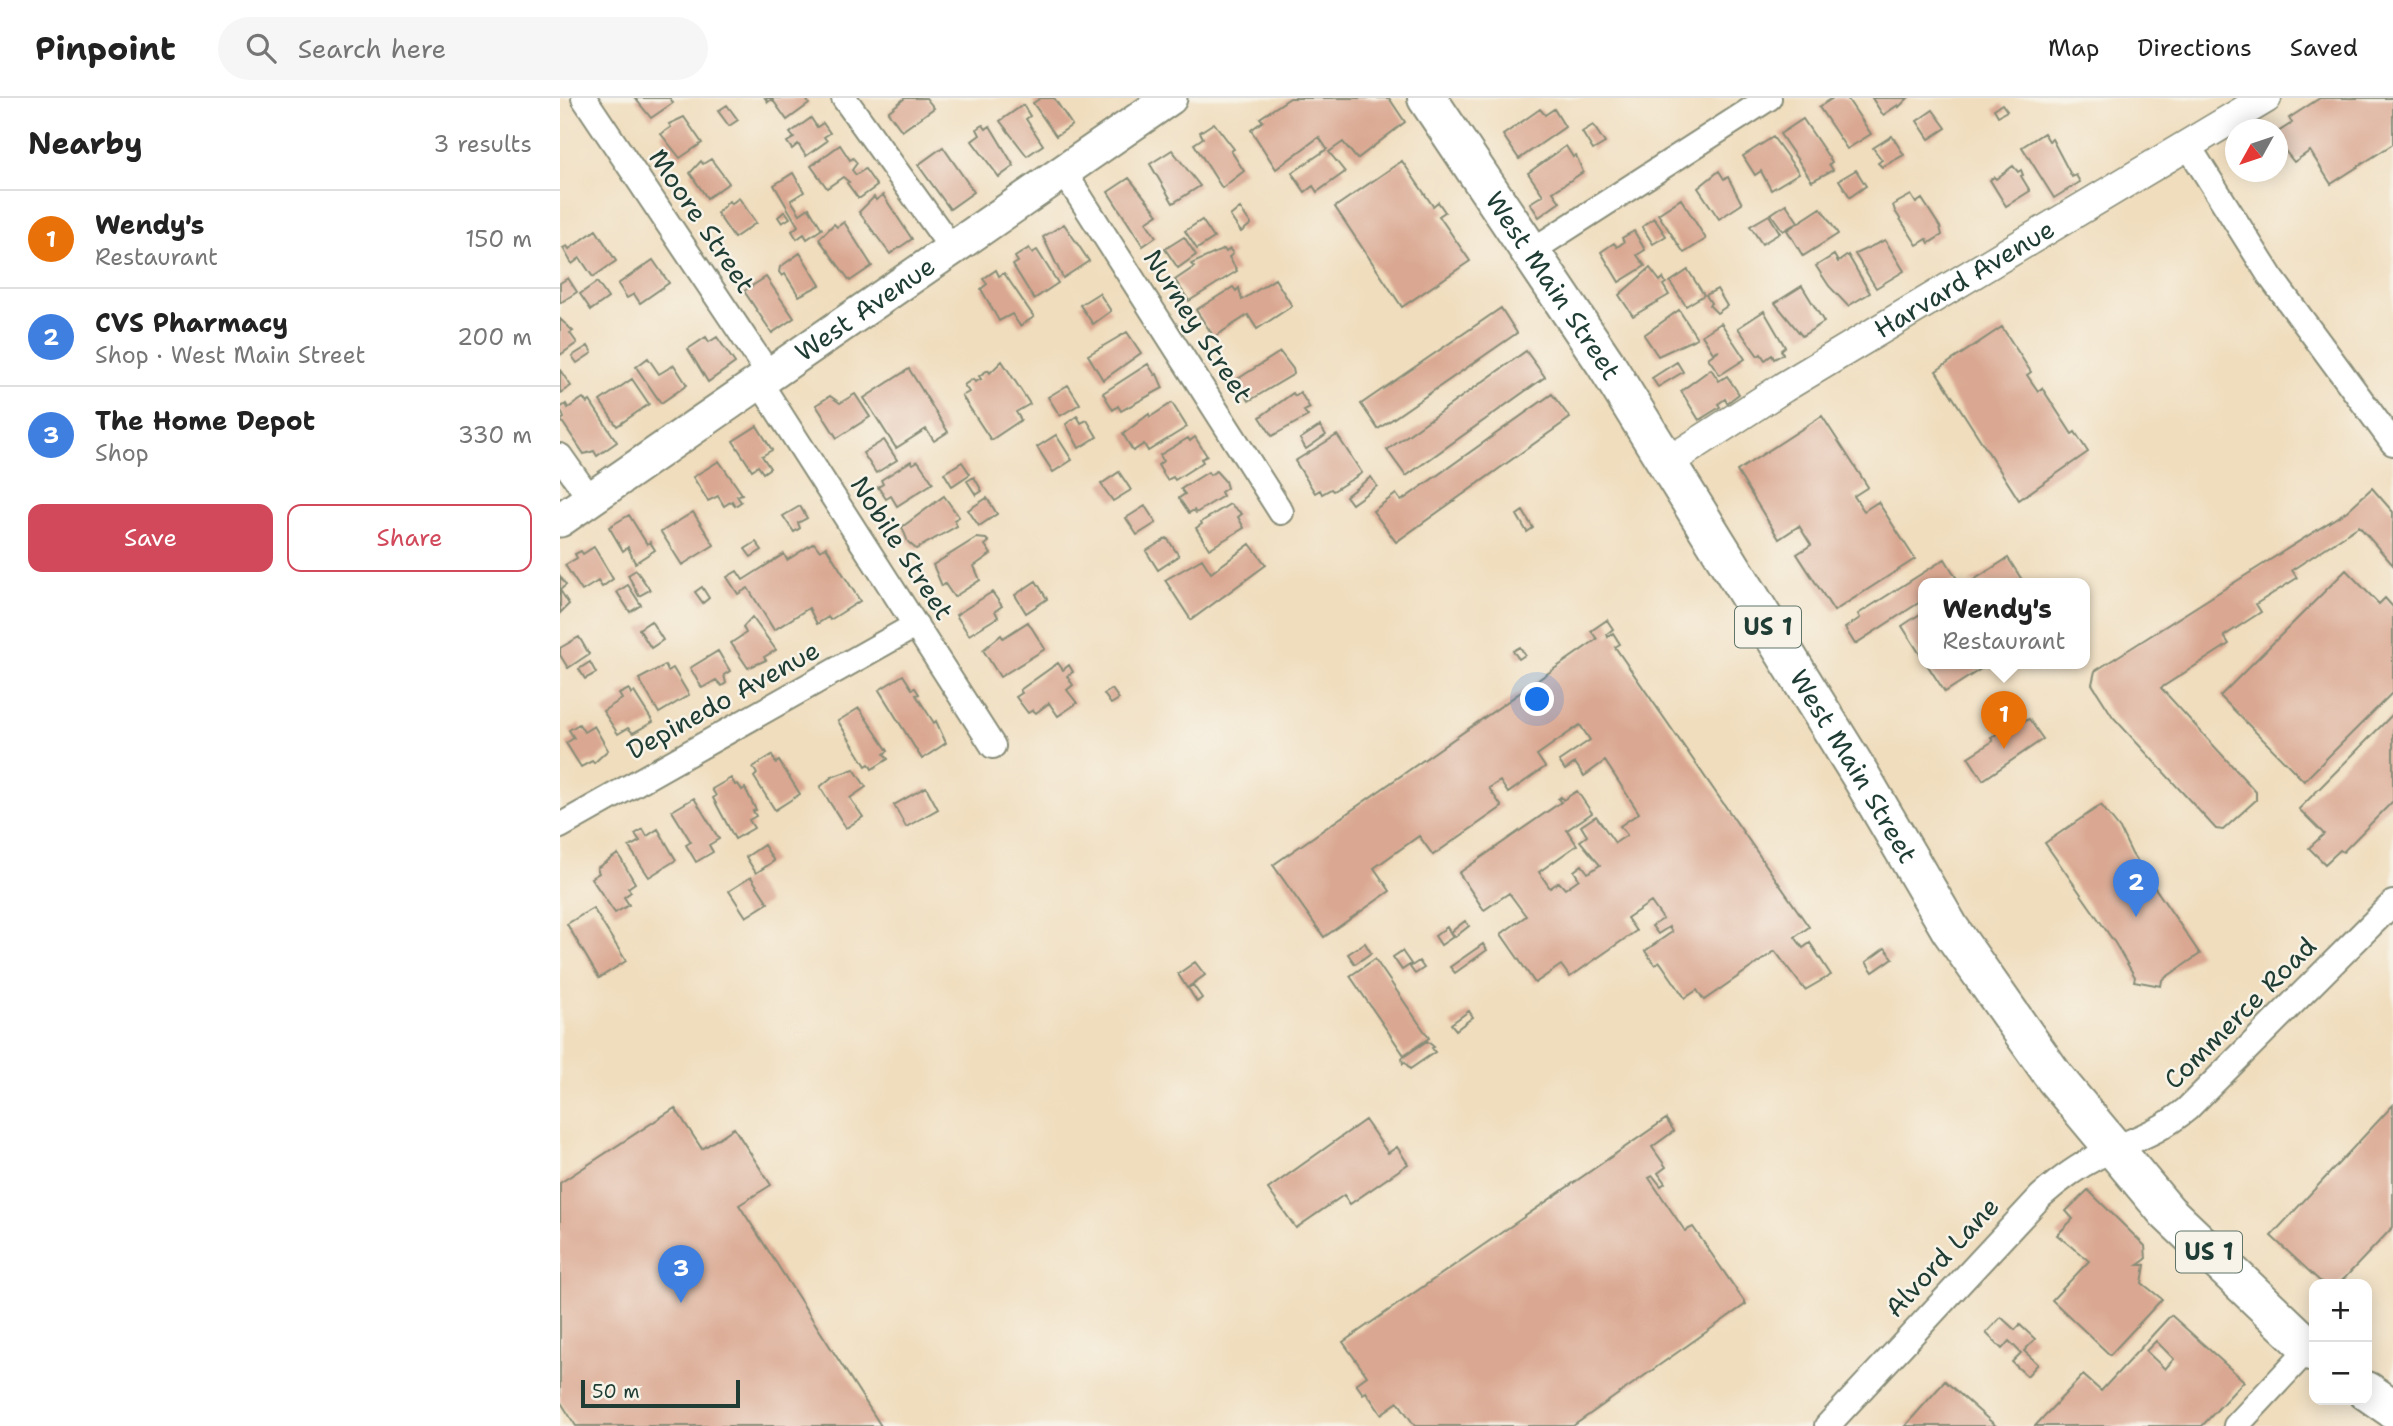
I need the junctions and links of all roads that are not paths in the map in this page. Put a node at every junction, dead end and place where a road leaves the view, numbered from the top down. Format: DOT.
graph roads {
  1 [pos="584,98"];
  2 [pos="844,98"];
  3 [pos="1170,98"];
  4 [pos="1427,98"];
  5 [pos="1769,98"];
  6 [pos="2266,98"];
  7 [pos="2189,147"];
  8 [pos="1064,172"];
  9 [pos="953,250"];
  10 [pos="1530,252"];
  11 [pos="765,379"];
  12 [pos="2393,443"];
  13 [pos="560,456"];
  14 [pos="1665,464"];
  15 [pos="591,499"];
  16 [pos="1281,512"];
  17 [pos="560,520"];
  18 [pos="916,625"];
  19 [pos="993,746"];
  20 [pos="560,826"];
  21 [pos="2393,903"];
  22 [pos="2117,1149"];
  23 [pos="2309,1347"];
  24 [pos="2309,1353"];
  25 [pos="2372,1394"];
  26 [pos="2393,1409"];
  27 [pos="1827,1426"];
  28 [pos="2236,1426"];
  1 -- 11 [label="street, Moore Street"];
  2 -- 9 [label="street"];
  3 -- 8 [label="main road, West Avenue"];
  4 -- 10 [label="main road, West Main Street / US 1"];
  5 -- 10 [label="street"];
  6 -- 7 [label="street, Harvard Avenue"];
  7 -- 12 [label="street"];
  7 -- 14 [label="street, Harvard Avenue"];
  8 -- 9 [label="main road, West Avenue"];
  8 -- 16 [label="street, Nurney Street"];
  9 -- 11 [label="main road, West Avenue"];
  10 -- 14 [label="main road, West Main Street / US 1"];
  11 -- 15 [label="main road, West Avenue"];
  11 -- 18 [label="street, Nobile Street"];
  13 -- 15 [label="street"];
  14 -- 22 [label="main road, West Main Street / US 1"];
  15 -- 17 [label="main road, West Avenue"];
  18 -- 19 [label="street, Nobile Street"];
  18 -- 20 [label="street, Depinedo Avenue"];
  21 -- 22 [label="street, Commerce Road"];
  22 -- 23 [label="main road, West Main Street / US 1"];
  22 -- 27 [label="street, Alvord Lane"];
  24 -- 28 [label="street"];
  25 -- 26 [label="main road"];
}
